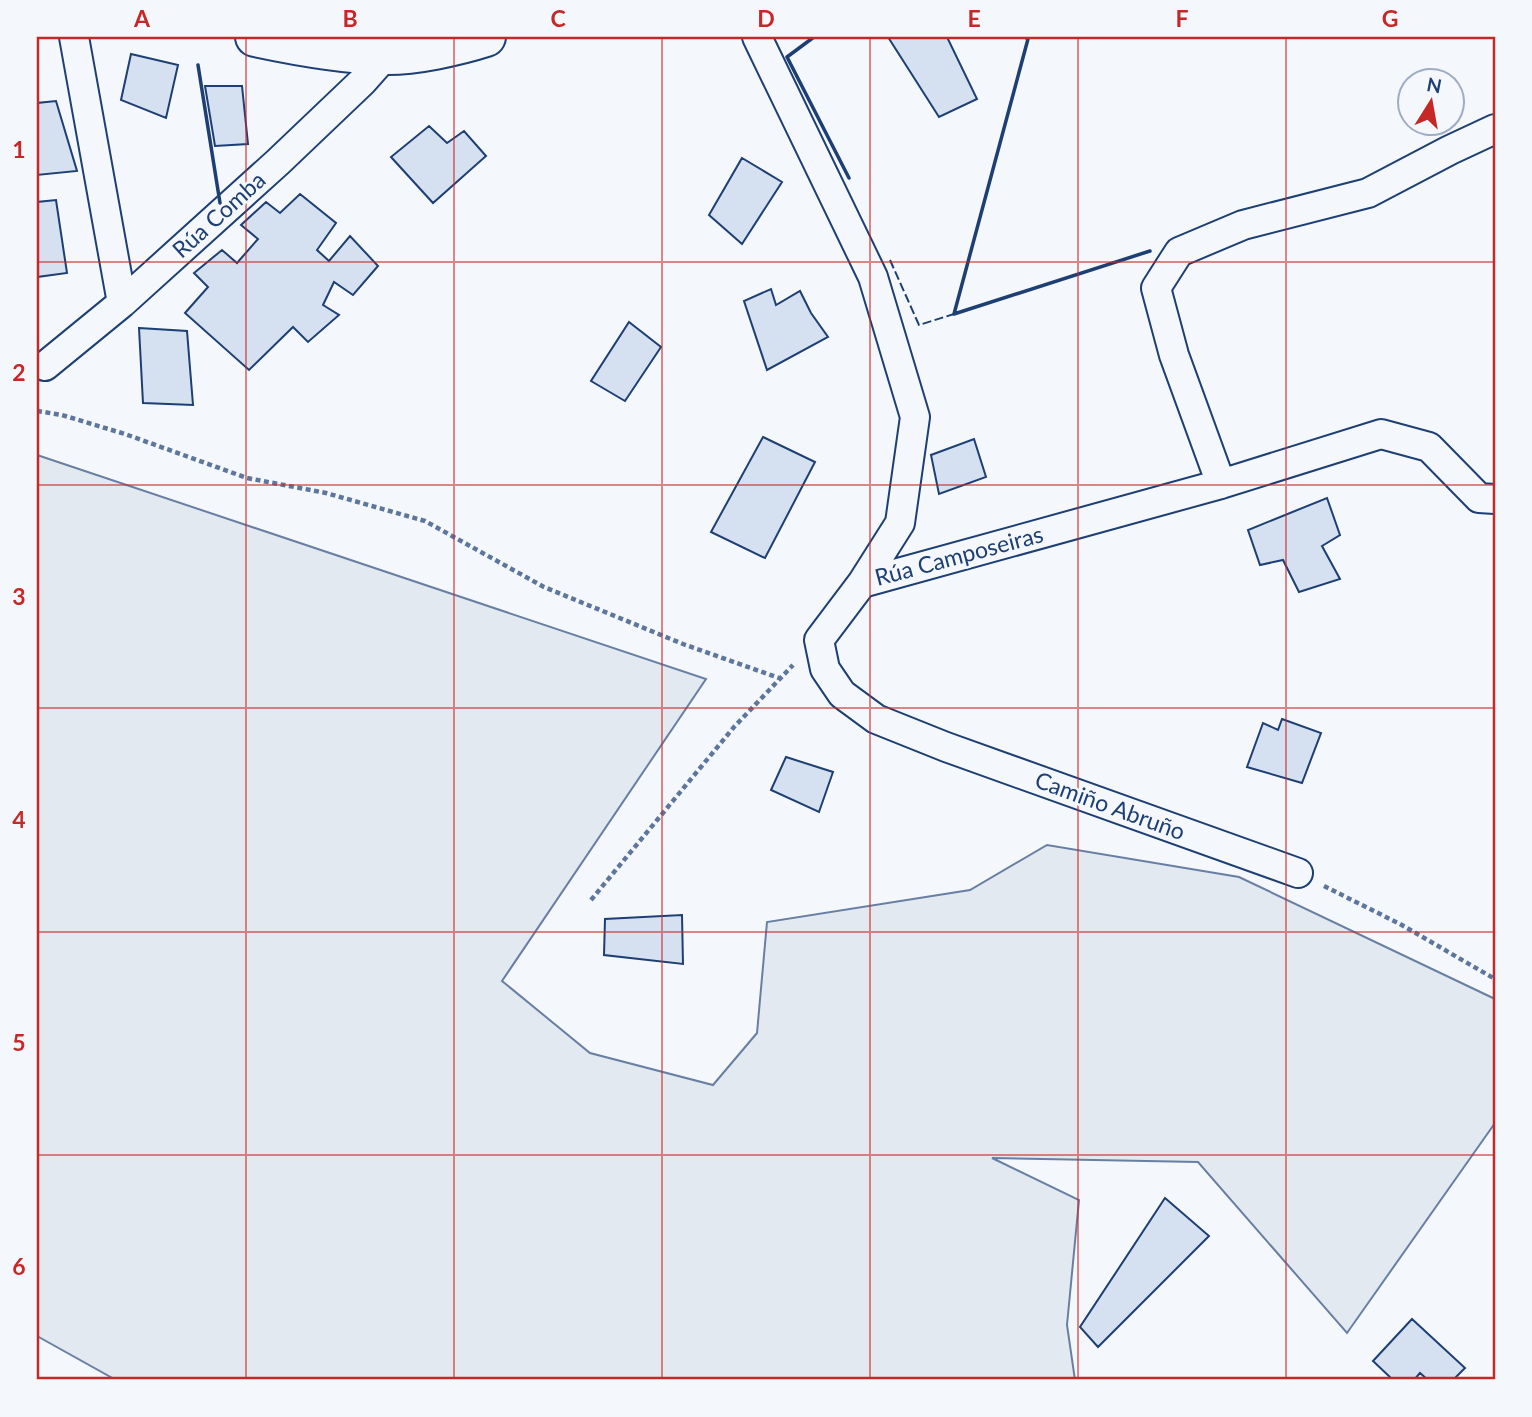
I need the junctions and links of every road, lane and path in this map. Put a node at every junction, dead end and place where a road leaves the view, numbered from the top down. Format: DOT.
graph roads {
  1 [pos="74,37"];
  2 [pos="255,37"];
  3 [pos="486,37"];
  4 [pos="757,37"];
  5 [pos="386,55"];
  6 [pos="1495,130"];
  7 [pos="122,303"];
  8 [pos="45,366"];
  9 [pos="37,411"];
  10 [pos="1220,484"];
  11 [pos="1495,499"];
  12 [pos="862,583"];
  13 [pos="819,640"];
  14 [pos="779,678"];
  15 [pos="1298,873"];
  16 [pos="590,900"];
  17 [pos="1495,979"];
  1 -- 7 [label="street"];
  2 -- 5 [label="main road"];
  3 -- 5 [label="main road"];
  4 -- 12 [label="street, Rúa Camposeiras"];
  5 -- 7 [label="street, Rúa Comba"];
  6 -- 10 [label="street"];
  7 -- 8 [label="street, Rúa Comba"];
  9 -- 14 [label="path"];
  10 -- 11 [label="street, Rúa Camposeiras"];
  10 -- 12 [label="street, Rúa Camposeiras"];
  12 -- 13 [label="street"];
  13 -- 14 [label="path"];
  13 -- 15 [label="street, Camiño Abruño"];
  14 -- 16 [label="path"];
  15 -- 17 [label="path"];
}
